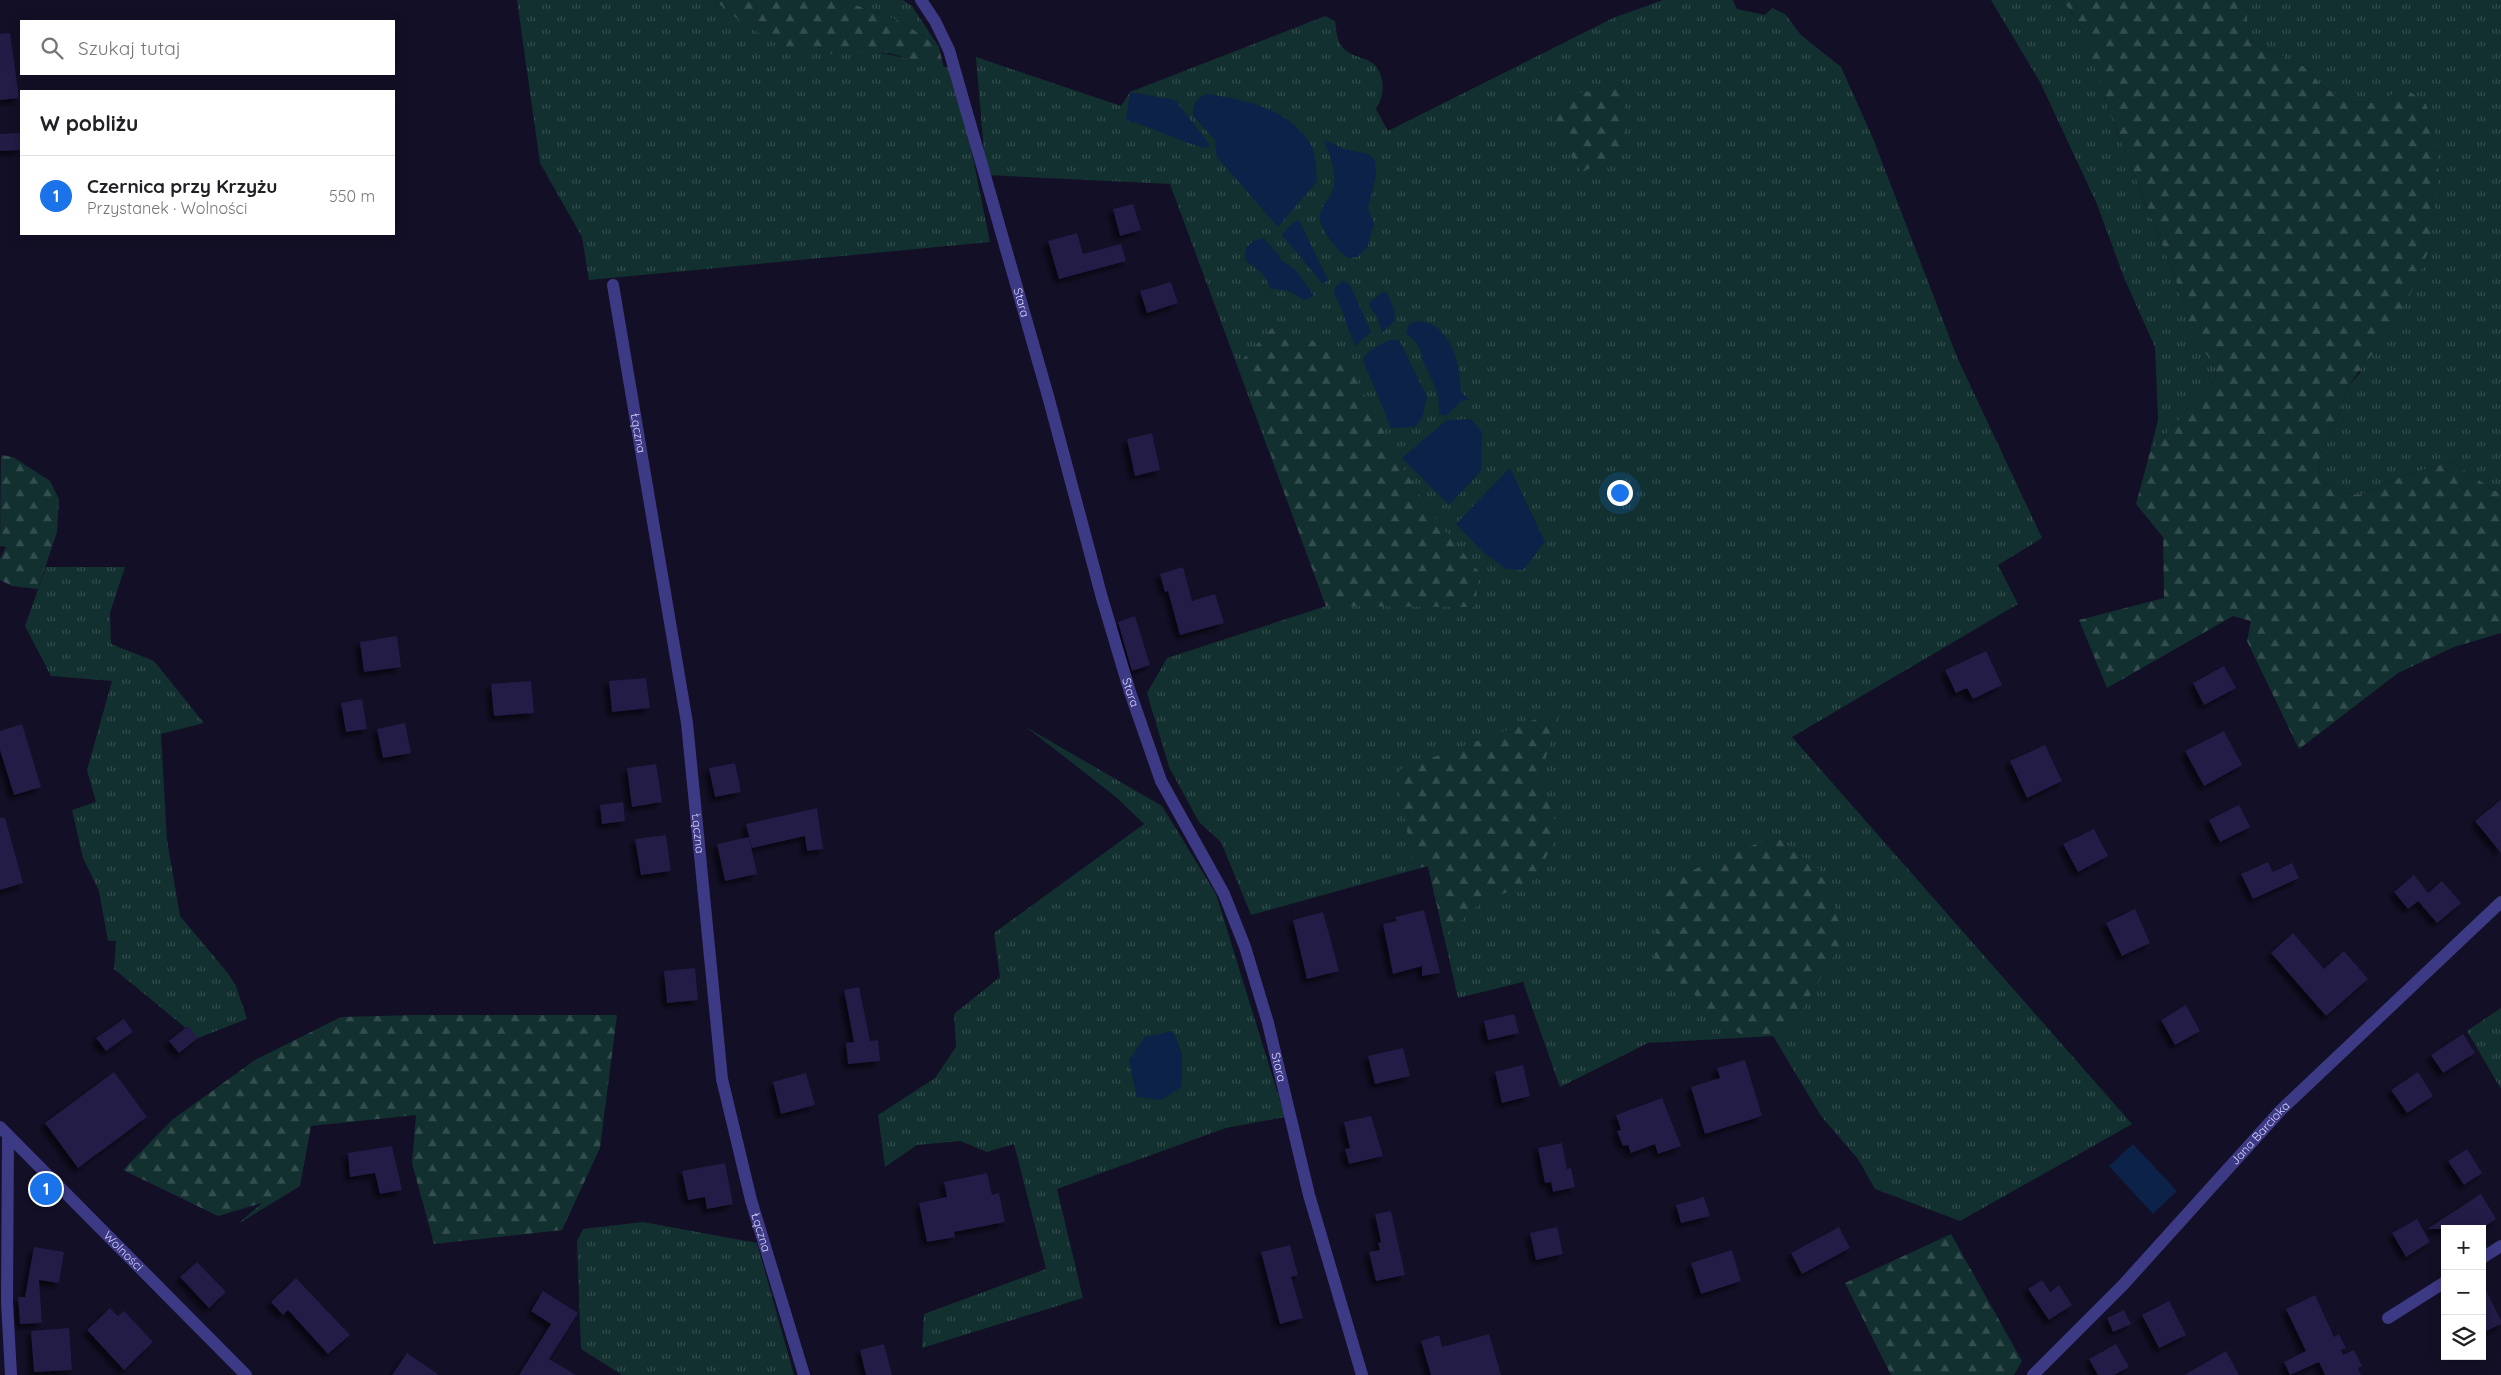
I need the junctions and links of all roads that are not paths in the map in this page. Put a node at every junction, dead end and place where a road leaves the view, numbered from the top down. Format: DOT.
graph roads {
  1 [pos="921,0"];
  2 [pos="613,285"];
  3 [pos="2501,902"];
  4 [pos="4,1132"];
  5 [pos="2501,1246"];
  6 [pos="2486,1255"];
  7 [pos="2441,1285"];
  8 [pos="2388,1318"];
  9 [pos="11,1375"];
  10 [pos="246,1375"];
  11 [pos="804,1375"];
  12 [pos="1362,1375"];
  13 [pos="2032,1375"];
  1 -- 12 [label="street, Stara"];
  2 -- 11 [label="street, Łączna"];
  3 -- 13 [label="street, Jana Barcioka"];
  4 -- 9 [label="street"];
  4 -- 10 [label="street, Wolności"];
  5 -- 6 [label="street"];
  7 -- 8 [label="street"];
}
